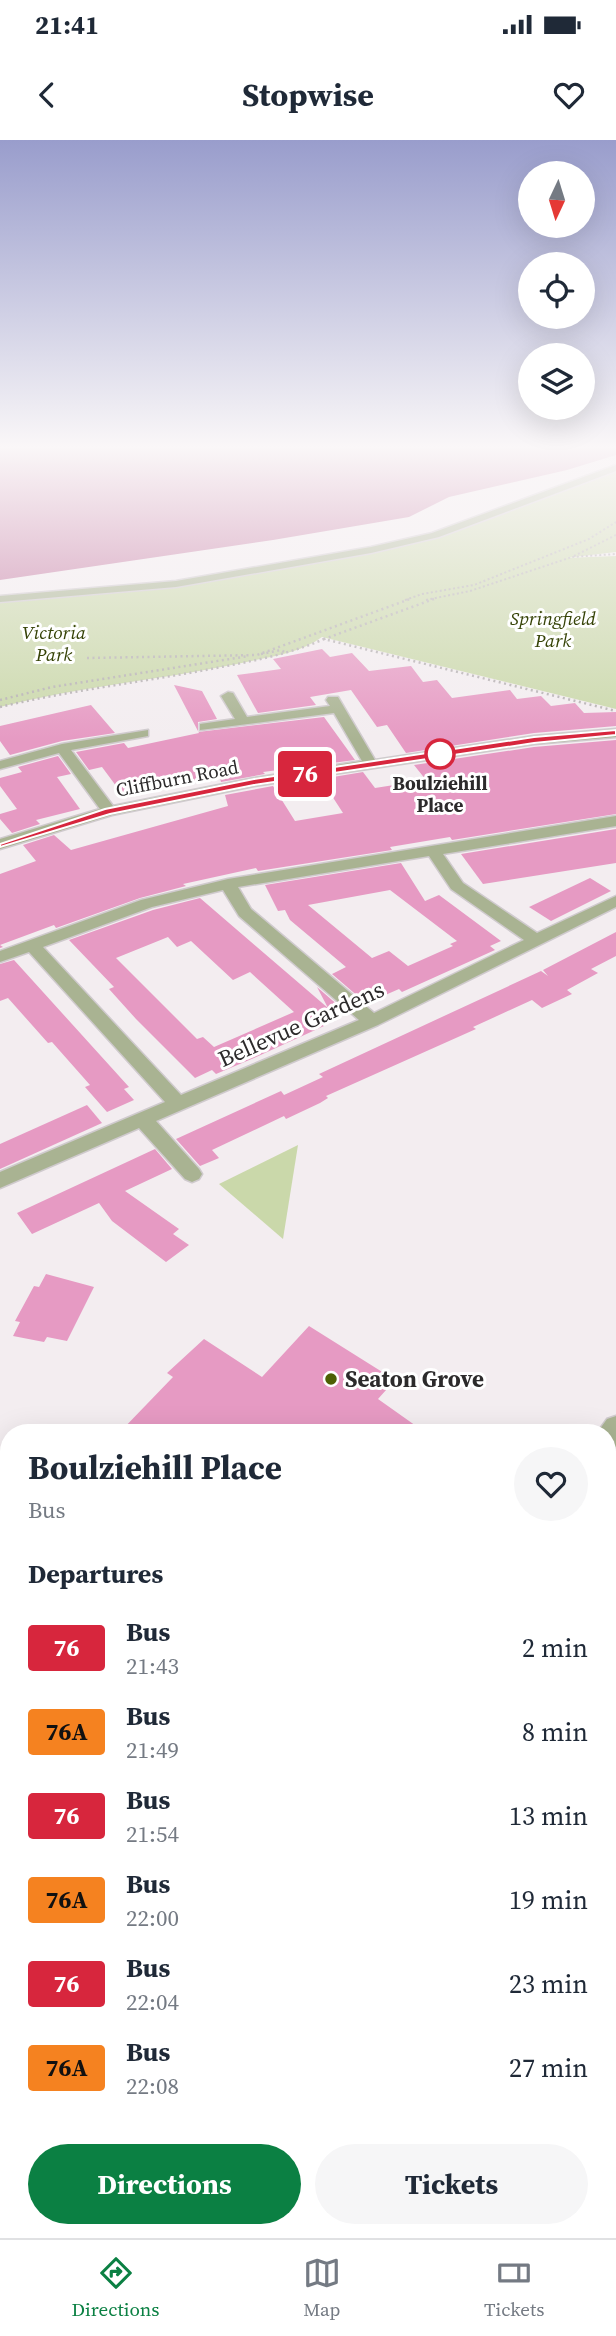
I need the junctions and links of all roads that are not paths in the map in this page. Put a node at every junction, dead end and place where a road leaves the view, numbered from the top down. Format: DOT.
graph roads {
  1 [pos="388,546"];
  2 [pos="0,600"];
  3 [pos="228,696"];
  4 [pos="243,722"];
  5 [pos="205,727"];
  6 [pos="142,733"];
  7 [pos="616,733"];
  8 [pos="62,748"];
  9 [pos="371,764"];
  10 [pos="0,765"];
  11 [pos="108,811"];
  12 [pos="616,821"];
  13 [pos="0,844"];
  14 [pos="433,850"];
  15 [pos="228,884"];
  16 [pos="616,901"];
  17 [pos="537,941"];
  18 [pos="32,945"];
  19 [pos="0,957"];
  20 [pos="372,1021"];
  21 [pos="178,1104"];
  22 [pos="142,1119"];
  23 [pos="192,1174"];
  24 [pos="0,1180"];
  1 -- 2 [label="street"];
  3 -- 4 [label="street"];
  4 -- 5 [label="street"];
  4 -- 9 [label="street"];
  6 -- 8 [label="street"];
  7 -- 9 [label="street, Cliffburn Road"];
  8 -- 10 [label="street"];
  8 -- 11 [label="street"];
  9 -- 11 [label="street, Cliffburn Road"];
  11 -- 13 [label="street, Cliffburn Road"];
  12 -- 14 [label="street"];
  14 -- 15 [label="street"];
  14 -- 17 [label="street"];
  15 -- 18 [label="street"];
  15 -- 20 [label="street"];
  16 -- 17 [label="street, Bellevue Gardens"];
  17 -- 20 [label="street, Bellevue Gardens"];
  18 -- 19 [label="street"];
  18 -- 21 [label="street"];
  20 -- 21 [label="street, Bellevue Gardens"];
  21 -- 22 [label="street, Bellevue Gardens"];
  22 -- 23 [label="street"];
  22 -- 24 [label="street, Bellevue Gardens"];
}
